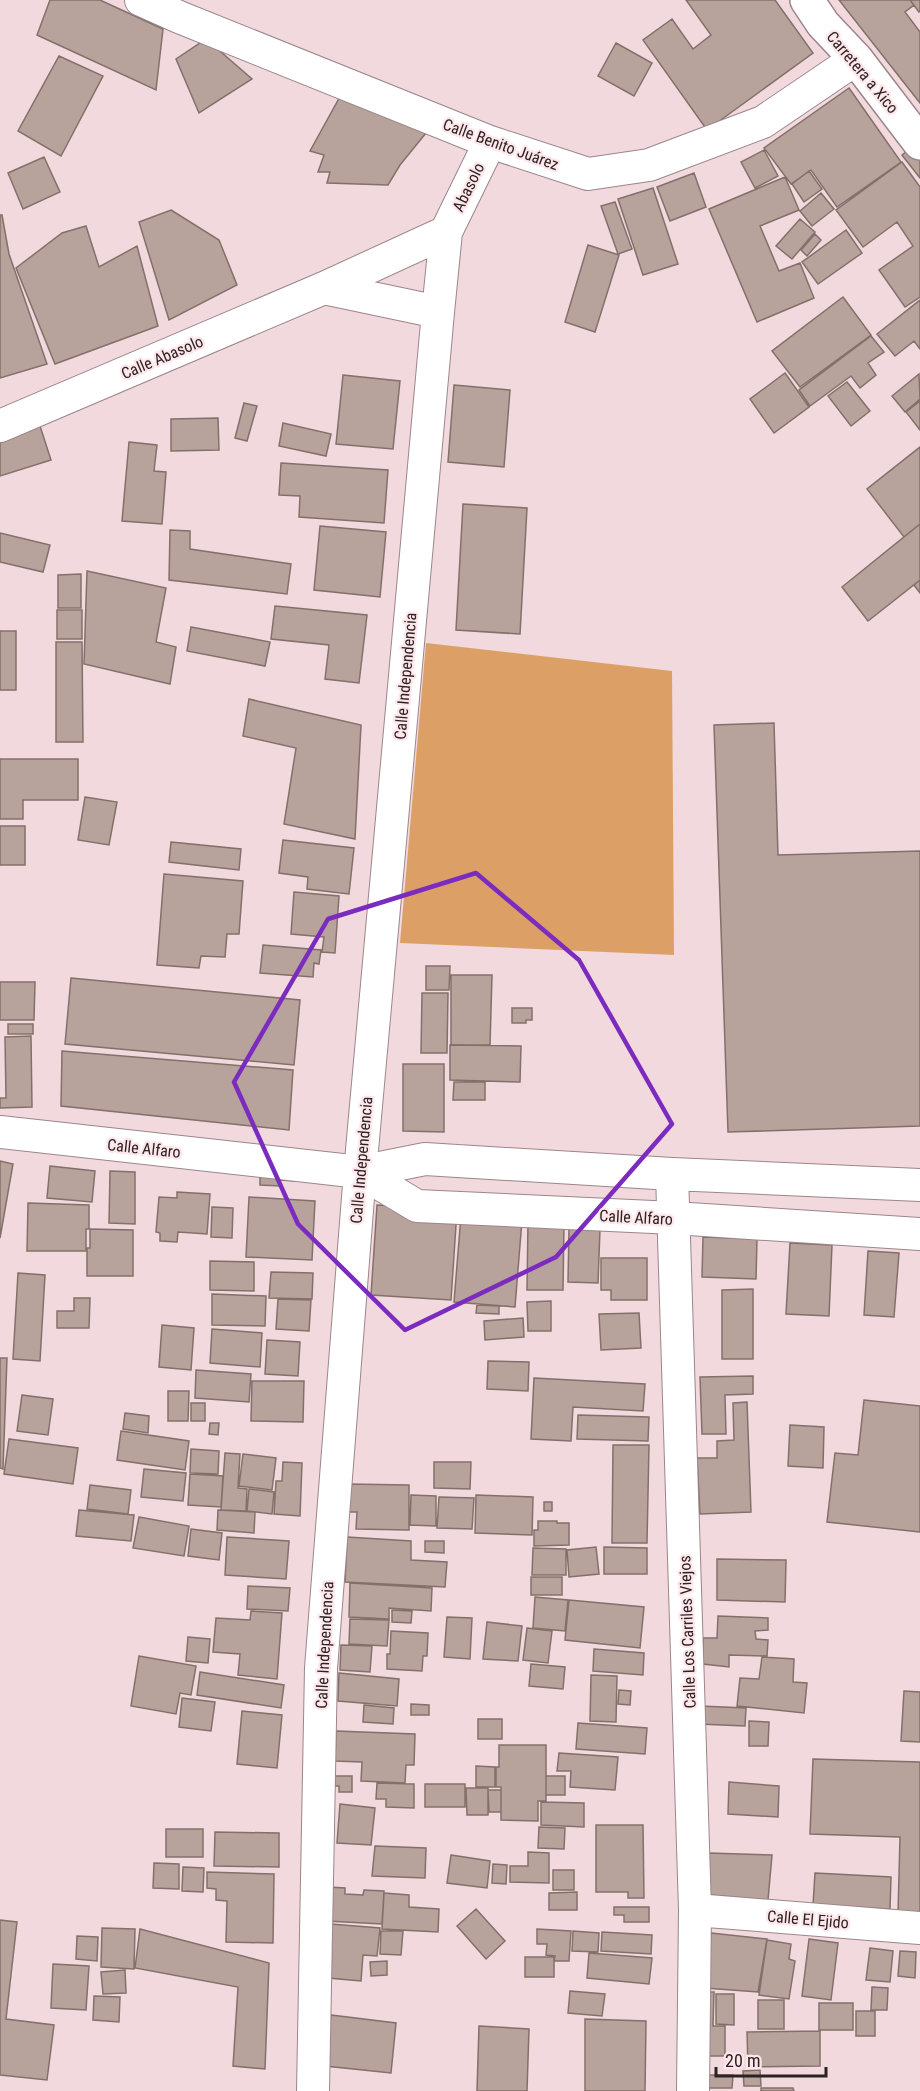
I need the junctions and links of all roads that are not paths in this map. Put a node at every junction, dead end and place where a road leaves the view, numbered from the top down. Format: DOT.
graph roads {
  1 [pos="141,0"];
  2 [pos="807,0"];
  3 [pos="856,59"];
  4 [pos="490,142"];
  5 [pos="920,143"];
  6 [pos="446,232"];
  7 [pos="324,288"];
  8 [pos="438,312"];
  9 [pos="0,426"];
  10 [pos="0,1132"];
  11 [pos="360,1172"];
  12 [pos="672,1174"];
  13 [pos="920,1185"];
  14 [pos="674,1218"];
  15 [pos="920,1234"];
  16 [pos="695,1910"];
  17 [pos="920,1928"];
  18 [pos="313,2091"];
  19 [pos="693,2091"];
  1 -- 4 [label="street, Calle Benito Juárez"];
  2 -- 3 [label="main road, Carretera a Xico"];
  3 -- 4 [label="street, Calle Benito Juárez"];
  3 -- 5 [label="main road, Carretera a Xico"];
  4 -- 6 [label="street, Abasolo"];
  6 -- 7 [label="street, Calle Abasolo"];
  6 -- 8 [label="street, Calle Independencia"];
  7 -- 8 [label="street"];
  7 -- 9 [label="street, Calle Abasolo"];
  8 -- 11 [label="street, Calle Independencia"];
  10 -- 11 [label="street, Calle Alfaro"];
  11 -- 12 [label="street, Calle Alfaro"];
  11 -- 14 [label="street, Calle Alfaro"];
  11 -- 18 [label="street, Calle Independencia"];
  12 -- 13 [label="street, Calle Alfaro"];
  12 -- 14 [label="street, Calle Los Carriles Viejos"];
  14 -- 15 [label="street, Calle Alfaro"];
  14 -- 16 [label="street, Calle Los Carriles Viejos"];
  16 -- 17 [label="street, Calle El Ejido"];
  16 -- 19 [label="street, Calle Los Carriles Viejos"];
}
